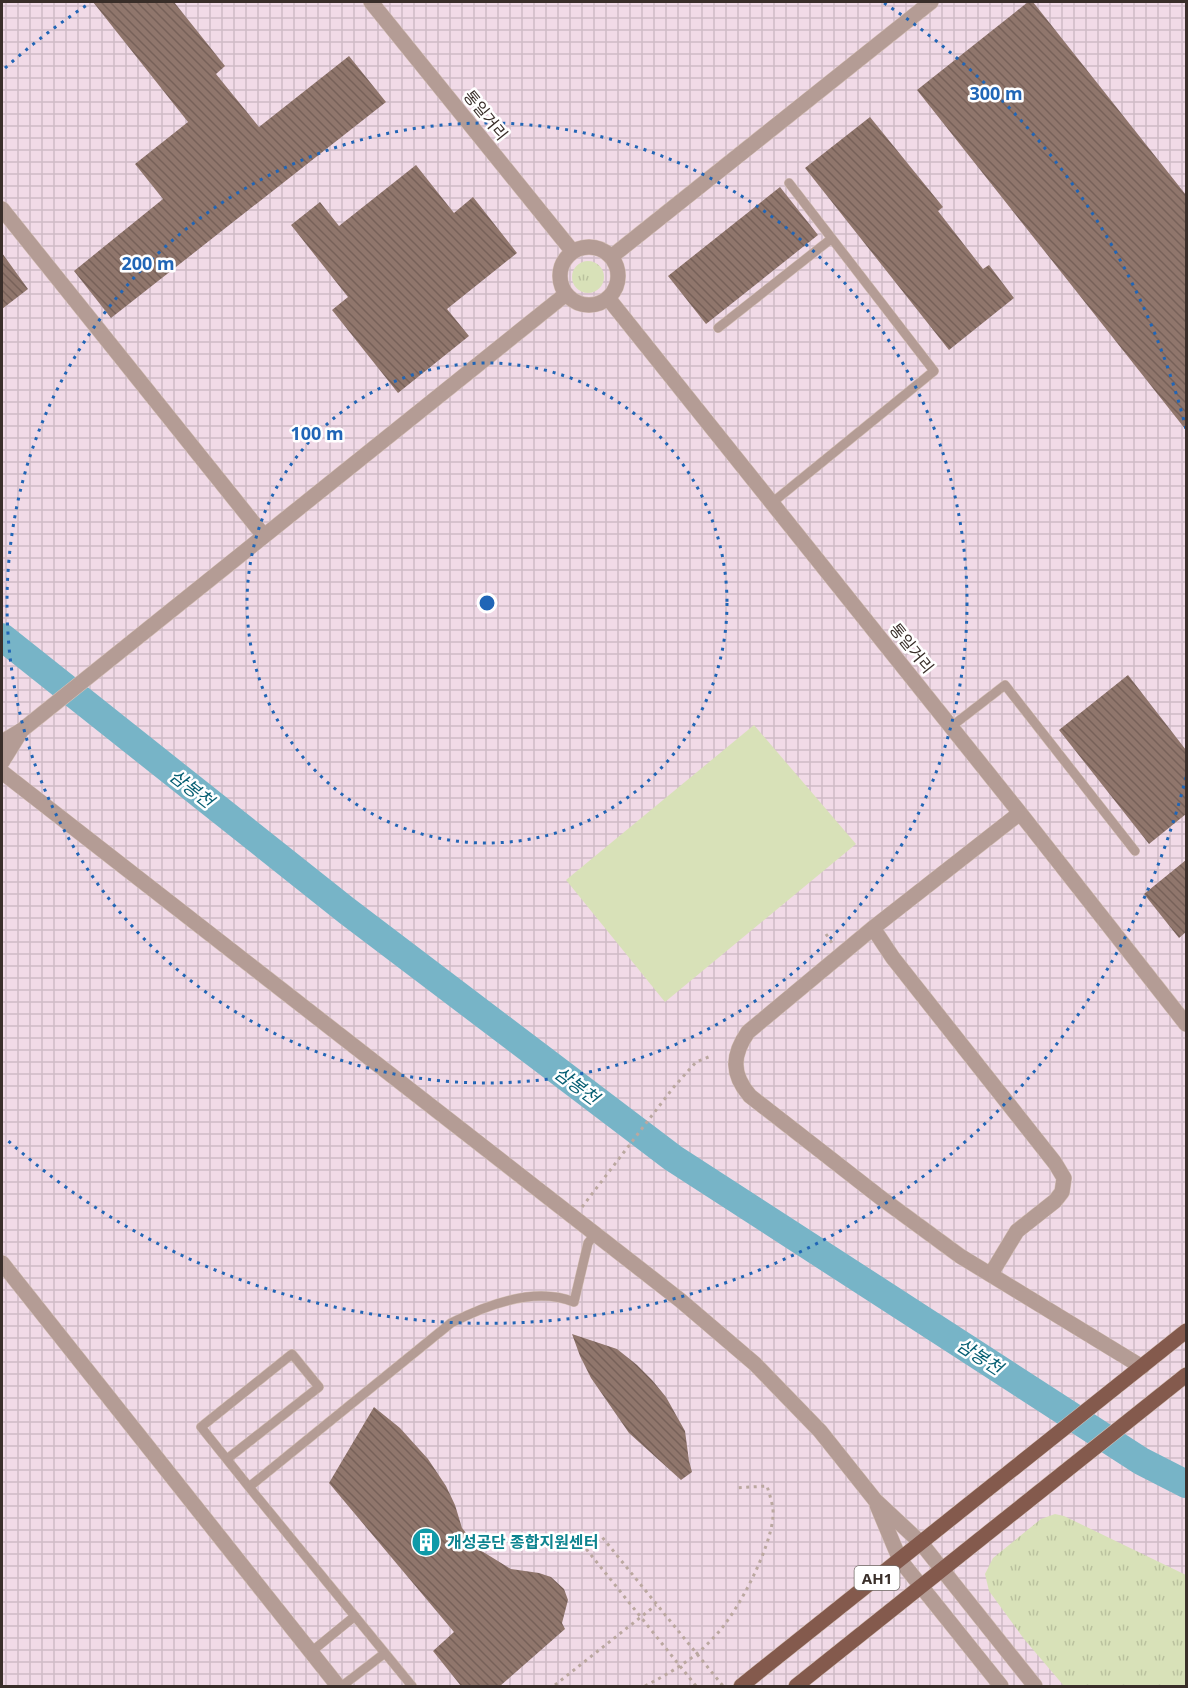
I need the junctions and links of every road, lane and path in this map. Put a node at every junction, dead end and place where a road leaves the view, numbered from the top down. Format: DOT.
graph roads {
  1 [pos="371,2"];
  2 [pos="931,2"];
  3 [pos="789,183"];
  4 [pos="2,209"];
  5 [pos="831,239"];
  6 [pos="573,252"];
  7 [pos="611,257"];
  8 [pos="566,294"];
  9 [pos="608,298"];
  10 [pos="718,328"];
  11 [pos="773,502"];
  12 [pos="264,536"];
  13 [pos="952,726"];
  14 [pos="22,730"];
  15 [pos="2,742"];
  16 [pos="2,762"];
  17 [pos="2,772"];
  18 [pos="1020,813"];
  19 [pos="1135,851"];
  20 [pos="873,928"];
  21 [pos="1186,1024"];
  22 [pos="711,1056"];
  23 [pos="579,1211"];
  24 [pos="595,1234"];
  25 [pos="2,1263"];
  26 [pos="991,1274"];
  27 [pos="1186,1331"];
  28 [pos="1142,1367"];
  29 [pos="1186,1375"];
  30 [pos="227,1459"];
  31 [pos="249,1487"];
  32 [pos="735,1488"];
  33 [pos="875,1500"];
  34 [pos="921,1543"];
  35 [pos="900,1560"];
  36 [pos="942,1570"];
  37 [pos="922,1587"];
  38 [pos="656,1605"];
  39 [pos="355,1616"];
  40 [pos="641,1617"];
  41 [pos="311,1652"];
  42 [pos="385,1653"];
  43 [pos="697,1653"];
  44 [pos="681,1666"];
  45 [pos="555,1685"];
  46 [pos="340,1686"];
  47 [pos="412,1686"];
  48 [pos="645,1686"];
  49 [pos="696,1686"];
  50 [pos="723,1686"];
  51 [pos="741,1686"];
  52 [pos="796,1686"];
  53 [pos="1001,1686"];
  54 [pos="1035,1686"];
  1 -- 6 [label="street, 통일거리"];
  2 -- 7 [label="street"];
  3 -- 5 [label="lane"];
  4 -- 12 [label="street"];
  5 -- 10 [label="lane"];
  5 -- 11 [label="lane"];
  6 -- 7 [label="street"];
  6 -- 8 [label="street"];
  7 -- 9 [label="street"];
  8 -- 9 [label="street"];
  8 -- 12 [label="street"];
  9 -- 11 [label="street, 통일거리"];
  11 -- 13 [label="street, 통일거리"];
  12 -- 14 [label="street"];
  13 -- 18 [label="street, 통일거리"];
  13 -- 19 [label="lane"];
  14 -- 15 [label="street"];
  14 -- 16 [label="street"];
  17 -- 24 [label="street"];
  18 -- 20 [label="street"];
  18 -- 21 [label="street, 통일거리"];
  20 -- 26 [label="street"];
  20 -- 26 [label="street"];
  22 -- 23 [label="path"];
  24 -- 31 [label="lane"];
  24 -- 33 [label="street"];
  25 -- 41 [label="street"];
  26 -- 28 [label="street"];
  27 -- 28 [label="main road, AH1"];
  28 -- 34 [label="main road, AH1"];
  29 -- 36 [label="main road, AH1"];
  30 -- 30 [label="lane"];
  30 -- 31 [label="lane"];
  31 -- 39 [label="lane"];
  32 -- 43 [label="path"];
  33 -- 34 [label="street"];
  33 -- 35 [label="street"];
  34 -- 35 [label="main road, AH1"];
  34 -- 36 [label="street"];
  35 -- 37 [label="street"];
  35 -- 51 [label="main road, AH1"];
  36 -- 37 [label="main road, AH1"];
  36 -- 54 [label="street"];
  37 -- 52 [label="main road, AH1"];
  37 -- 53 [label="street"];
  38 -- 40 [label="path"];
  38 -- 40 [label="path"];
  38 -- 43 [label="path"];
  39 -- 41 [label="lane"];
  39 -- 42 [label="lane"];
  40 -- 44 [label="path"];
  40 -- 45 [label="path"];
  41 -- 46 [label="street"];
  42 -- 46 [label="lane"];
  42 -- 47 [label="lane"];
  43 -- 44 [label="path"];
  43 -- 50 [label="path"];
  44 -- 48 [label="path"];
  44 -- 49 [label="path"];
}
